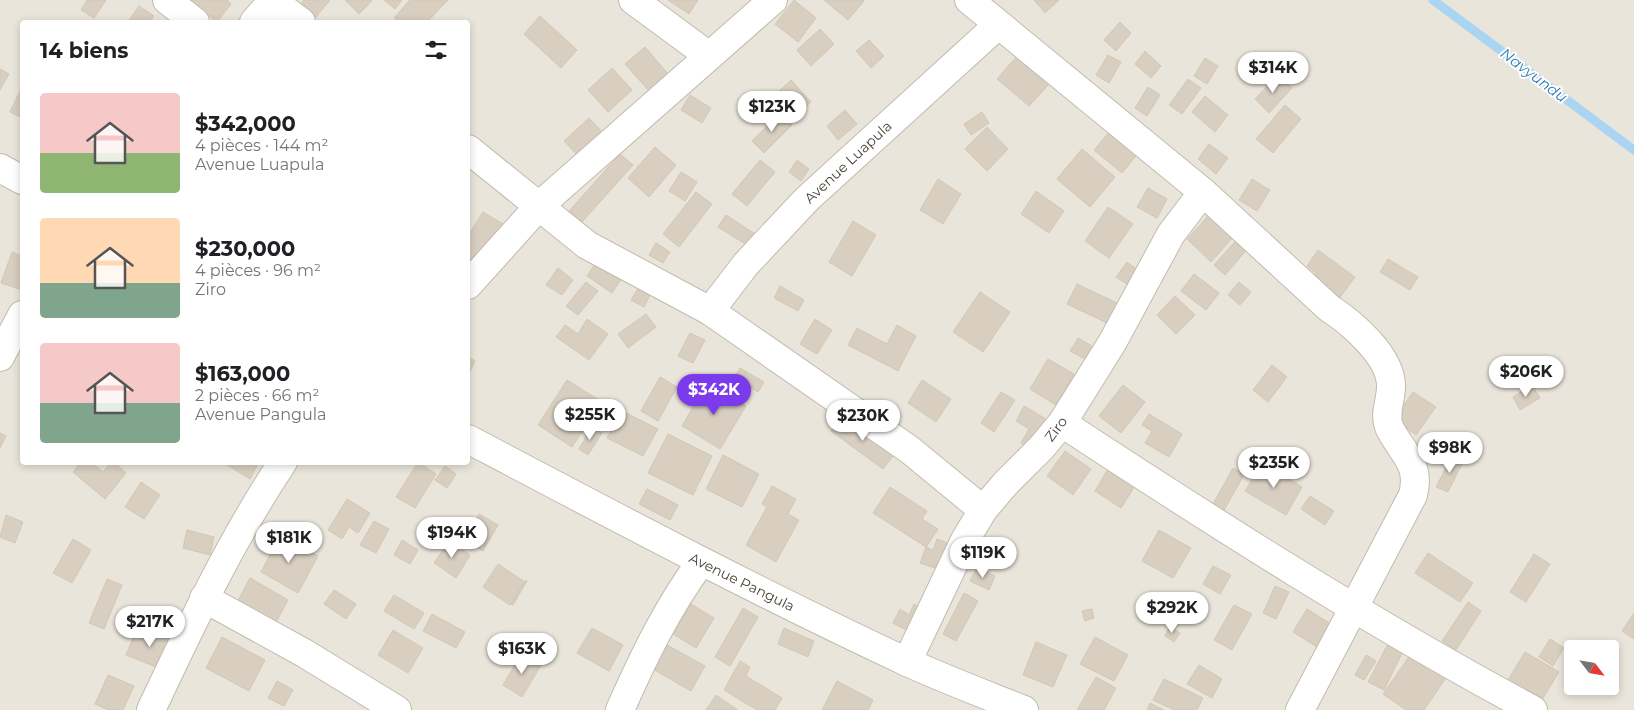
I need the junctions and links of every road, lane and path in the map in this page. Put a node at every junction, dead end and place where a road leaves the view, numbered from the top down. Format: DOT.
graph roads {
  1 [pos="167,0"];
  2 [pos="273,0"];
  3 [pos="633,0"];
  4 [pos="773,0"];
  5 [pos="969,0"];
  6 [pos="192,20"];
  7 [pos="256,20"];
  8 [pos="298,20"];
  9 [pos="998,25"];
  10 [pos="709,56"];
  11 [pos="470,151"];
  12 [pos="0,168"];
  13 [pos="20,179"];
  14 [pos="1203,192"];
  15 [pos="539,206"];
  16 [pos="470,283"];
  17 [pos="710,311"];
  18 [pos="20,319"];
  19 [pos="0,357"];
  20 [pos="1062,423"];
  21 [pos="470,440"];
  22 [pos="281,465"];
  23 [pos="982,510"];
  24 [pos="701,562"];
  25 [pos="204,598"];
  26 [pos="1355,609"];
  27 [pos="907,662"];
  28 [pos="151,710"];
  29 [pos="397,710"];
  30 [pos="620,710"];
  31 [pos="1024,710"];
  32 [pos="1300,710"];
  33 [pos="1533,710"];
  1 -- 6 [label="street"];
  2 -- 7 [label="street"];
  2 -- 8 [label="street"];
  3 -- 10 [label="street"];
  4 -- 10 [label="street"];
  5 -- 9 [label="street"];
  9 -- 14 [label="street"];
  9 -- 17 [label="street, Avenue Luapula"];
  10 -- 15 [label="street"];
  11 -- 15 [label="street"];
  12 -- 13 [label="street"];
  14 -- 20 [label="street, Ziro"];
  14 -- 26 [label="street"];
  15 -- 16 [label="street"];
  15 -- 17 [label="street"];
  17 -- 23 [label="street"];
  18 -- 19 [label="street"];
  20 -- 23 [label="street, Ziro"];
  20 -- 26 [label="street"];
  21 -- 24 [label="street, Avenue Pangula"];
  22 -- 25 [label="street"];
  23 -- 27 [label="street, Ziro"];
  24 -- 27 [label="street, Avenue Pangula"];
  24 -- 30 [label="street"];
  25 -- 28 [label="street"];
  25 -- 29 [label="street"];
  26 -- 32 [label="street"];
  26 -- 33 [label="street"];
  27 -- 31 [label="street, Avenue Pangula"];
}
